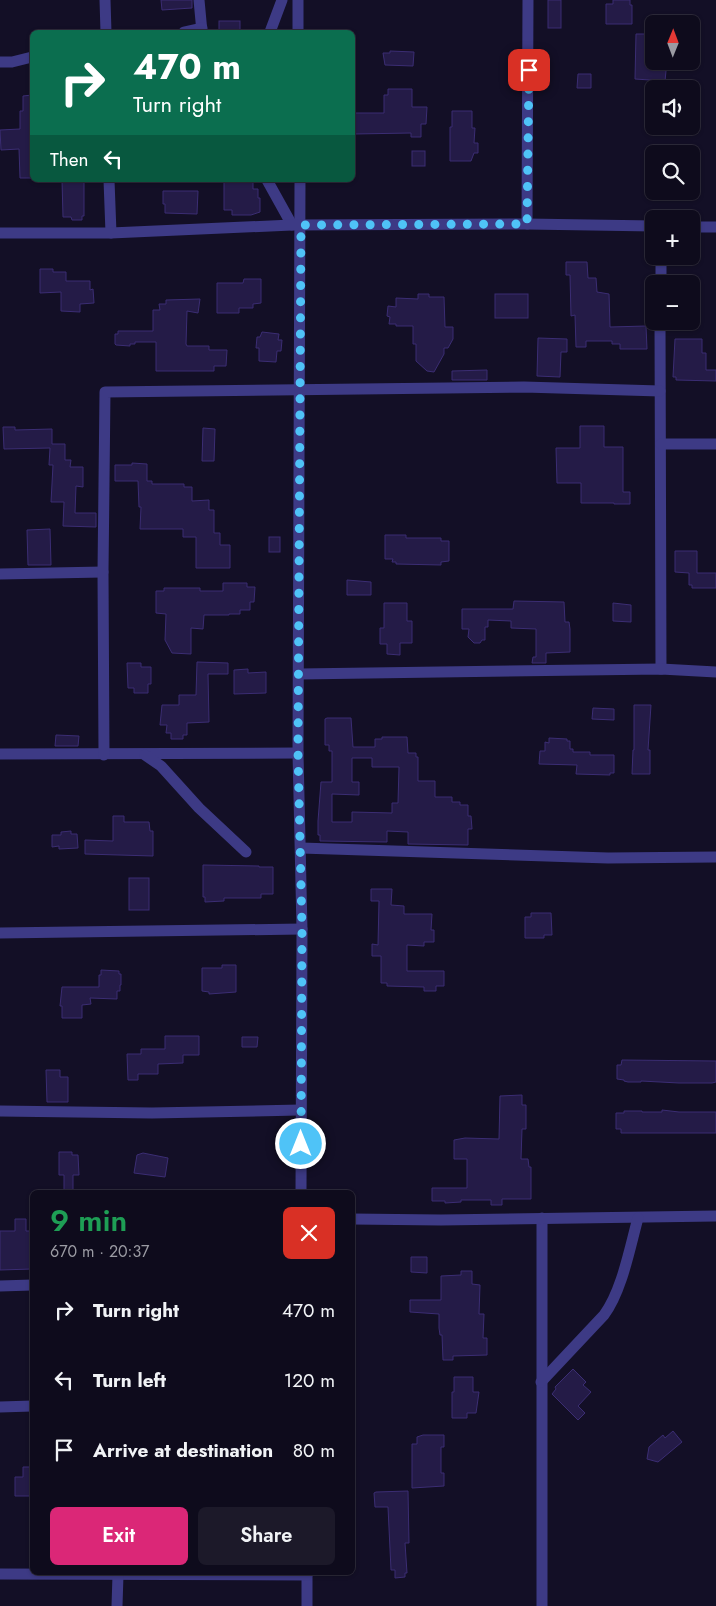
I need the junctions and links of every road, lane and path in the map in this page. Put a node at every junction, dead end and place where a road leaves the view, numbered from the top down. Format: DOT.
graph roads {
  1 [pos="105,0"];
  2 [pos="199,0"];
  3 [pos="282,0"];
  4 [pos="298,0"];
  5 [pos="528,0"];
  6 [pos="106,30"];
  7 [pos="202,30"];
  8 [pos="271,30"];
  9 [pos="298,30"];
  10 [pos="30,58"];
  11 [pos="0,62"];
  12 [pos="109,182"];
  13 [pos="268,182"];
  14 [pos="300,182"];
  15 [pos="527,224"];
  16 [pos="296,225"];
  17 [pos="645,226"];
  18 [pos="700,226"];
  19 [pos="716,227"];
  20 [pos="0,233"];
  21 [pos="111,233"];
  22 [pos="660,330"];
  23 [pos="300,390"];
  24 [pos="660,391"];
  25 [pos="661,444"];
  26 [pos="716,444"];
  27 [pos="103,572"];
  28 [pos="0,574"];
  29 [pos="661,670"];
  30 [pos="716,672"];
  31 [pos="299,674"];
  32 [pos="298,753"];
  33 [pos="0,754"];
  34 [pos="144,754"];
  35 [pos="104,755"];
  36 [pos="301,848"];
  37 [pos="246,852"];
  38 [pos="716,857"];
  39 [pos="302,929"];
  40 [pos="0,933"];
  41 [pos="0,1110"];
  42 [pos="300,1110"];
  43 [pos="301,1190"];
  44 [pos="716,1216"];
  45 [pos="542,1218"];
  46 [pos="638,1218"];
  47 [pos="355,1219"];
  48 [pos="30,1285"];
  49 [pos="0,1286"];
  50 [pos="541,1382"];
  51 [pos="30,1406"];
  52 [pos="0,1407"];
  53 [pos="0,1574"];
  54 [pos="30,1574"];
  55 [pos="118,1575"];
  56 [pos="307,1575"];
  57 [pos="117,1606"];
  58 [pos="307,1606"];
  59 [pos="542,1606"];
  1 -- 6 [label="street"];
  2 -- 7 [label="street"];
  3 -- 8 [label="street"];
  4 -- 9 [label="street"];
  5 -- 15 [label="street"];
  10 -- 11 [label="street"];
  12 -- 21 [label="street"];
  13 -- 16 [label="street"];
  14 -- 16 [label="street"];
  15 -- 16 [label="street"];
  15 -- 17 [label="street"];
  16 -- 21 [label="street"];
  16 -- 23 [label="street"];
  18 -- 19 [label="street"];
  20 -- 21 [label="street"];
  22 -- 24 [label="street"];
  23 -- 24 [label="street"];
  23 -- 27 [label="street"];
  23 -- 31 [label="street"];
  24 -- 25 [label="street"];
  25 -- 26 [label="street"];
  25 -- 29 [label="street"];
  27 -- 28 [label="street"];
  27 -- 35 [label="street"];
  29 -- 30 [label="street"];
  29 -- 31 [label="street"];
  31 -- 32 [label="street"];
  32 -- 34 [label="street"];
  32 -- 36 [label="street"];
  33 -- 35 [label="street"];
  34 -- 35 [label="street"];
  34 -- 37 [label="street"];
  36 -- 38 [label="street"];
  36 -- 39 [label="street"];
  39 -- 40 [label="street"];
  39 -- 42 [label="street"];
  41 -- 42 [label="street"];
  42 -- 43 [label="street"];
  44 -- 46 [label="street"];
  45 -- 46 [label="street"];
  45 -- 47 [label="street"];
  45 -- 50 [label="street"];
  46 -- 50 [label="street"];
  48 -- 49 [label="street"];
  50 -- 59 [label="street"];
  51 -- 52 [label="street"];
  53 -- 54 [label="street"];
  55 -- 57 [label="street"];
  56 -- 58 [label="street"];
}
